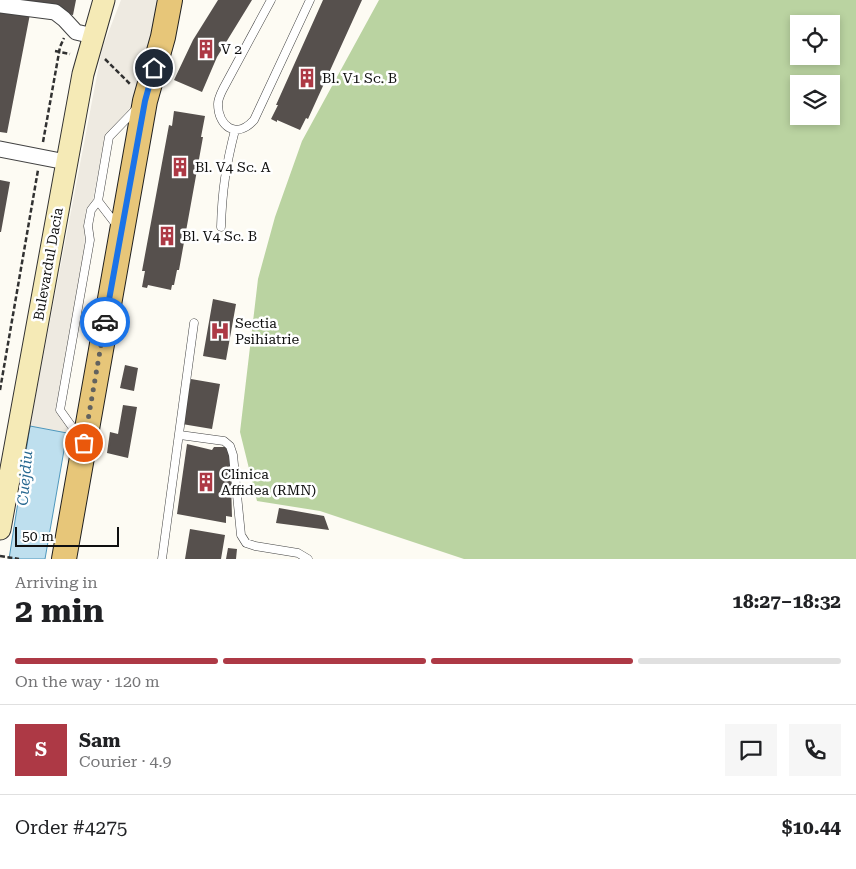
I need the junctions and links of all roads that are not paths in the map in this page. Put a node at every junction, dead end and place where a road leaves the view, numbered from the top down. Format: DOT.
graph roads {
  1 [pos="104,0"];
  2 [pos="170,0"];
  3 [pos="183,0"];
  4 [pos="271,0"];
  5 [pos="310,0"];
  6 [pos="0,5"];
  7 [pos="163,37"];
  8 [pos="97,46"];
  9 [pos="140,95"];
  10 [pos="236,130"];
  11 [pos="0,149"];
  12 [pos="66,162"];
  13 [pos="98,201"];
  14 [pos="221,227"];
  15 [pos="121,232"];
  16 [pos="194,323"];
  17 [pos="180,435"];
  18 [pos="84,443"];
  19 [pos="0,529"];
  20 [pos="64,559"];
  21 [pos="162,559"];
  22 [pos="308,559"];
  1 -- 8 [label="street, Bulevardul Dacia"];
  2 -- 7 [label="main road"];
  3 -- 7 [label="main road"];
  4 -- 10 [label="lane"];
  5 -- 10 [label="lane"];
  6 -- 8 [label="street"];
  7 -- 9 [label="main road"];
  8 -- 12 [label="street, Bulevardul Dacia"];
  9 -- 13 [label="lane"];
  9 -- 15 [label="main road"];
  10 -- 14 [label="lane"];
  11 -- 12 [label="street"];
  12 -- 19 [label="street, Bulevardul Dacia"];
  13 -- 15 [label="lane"];
  13 -- 18 [label="lane"];
  15 -- 18 [label="main road"];
  16 -- 17 [label="lane"];
  17 -- 21 [label="lane"];
  17 -- 22 [label="lane"];
  18 -- 20 [label="main road"];
}
